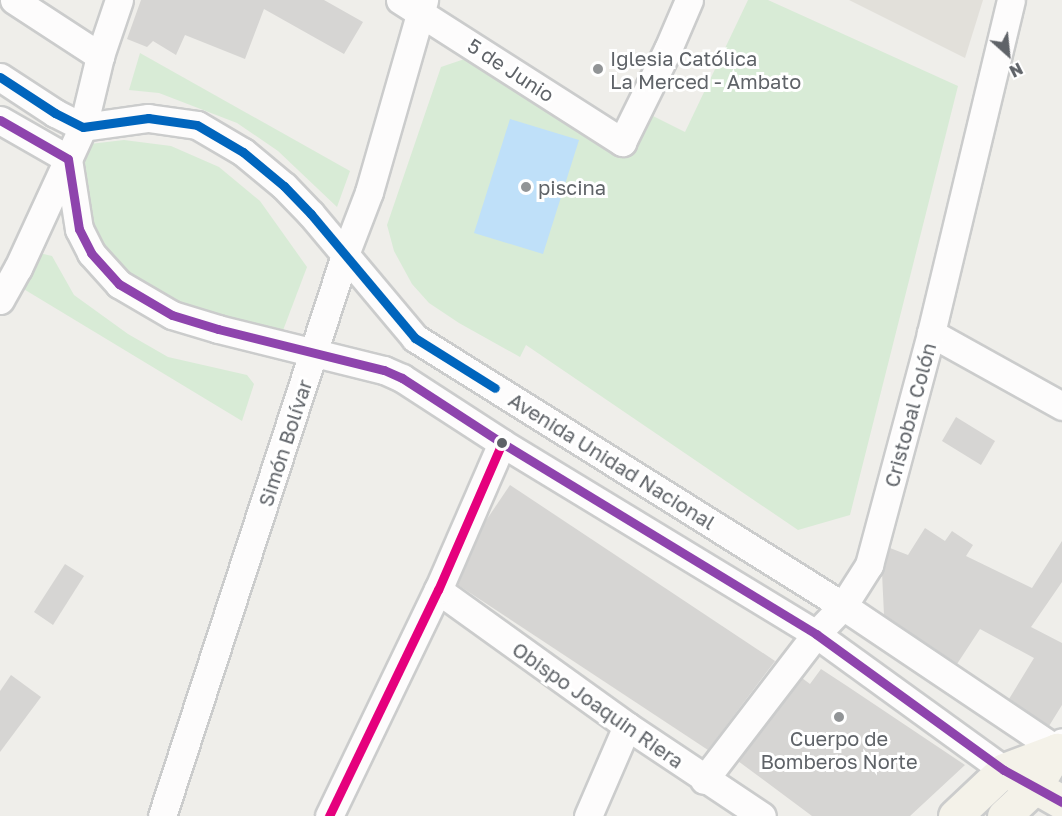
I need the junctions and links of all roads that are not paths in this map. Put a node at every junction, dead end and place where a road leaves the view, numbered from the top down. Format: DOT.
graph roads {
  1 [pos="15,0"];
  2 [pos="119,0"];
  3 [pos="688,0"];
  4 [pos="1011,0"];
  5 [pos="414,4"];
  6 [pos="100,56"];
  7 [pos="0,76"];
  8 [pos="0,120"];
  9 [pos="83,128"];
  10 [pos="68,159"];
  11 [pos="346,252"];
  12 [pos="0,300"];
  13 [pos="931,333"];
  14 [pos="315,352"];
  15 [pos="1062,406"];
  16 [pos="502,443"];
  17 [pos="438,590"];
  18 [pos="843,606"];
  19 [pos="816,634"];
  20 [pos="627,726"];
  21 [pos="1060,748"];
  22 [pos="1004,770"];
  23 [pos="704,780"];
  24 [pos="1049,795"];
  25 [pos="162,816"];
  26 [pos="329,816"];
  27 [pos="588,816"];
  28 [pos="762,816"];
  29 [pos="956,816"];
  30 [pos="1004,816"];
  1 -- 6 [label="street"];
  2 -- 6 [label="street"];
  3 -- 5 [label="street, 5 de Junio"];
  4 -- 13 [label="street, Cristobal Colón"];
  5 -- 11 [label="street, Simón Bolívar"];
  6 -- 9 [label="street"];
  7 -- 9 [label="street"];
  8 -- 10 [label="street"];
  9 -- 10 [label="street"];
  9 -- 11 [label="street, Avenida Unidad Nacional"];
  10 -- 12 [label="street"];
  10 -- 14 [label="street, Avenida Unidad Nacional"];
  11 -- 14 [label="street, Simón Bolívar"];
  11 -- 18 [label="street, Avenida Unidad Nacional"];
  13 -- 15 [label="street"];
  13 -- 18 [label="street, Cristobal Colón"];
  14 -- 16 [label="street, Avenida Unidad Nacional"];
  14 -- 25 [label="street, Simón Bolívar"];
  16 -- 17 [label="street"];
  16 -- 19 [label="street, Avenida Unidad Nacional"];
  17 -- 20 [label="street, Obispo Joaquin Riera"];
  17 -- 26 [label="street"];
  18 -- 19 [label="street, Cristobal Colón"];
  18 -- 21 [label="street, Avenida Unidad Nacional"];
  19 -- 22 [label="street, Avenida Unidad Nacional"];
  19 -- 23 [label="street, Cristobal Colón"];
  20 -- 23 [label="street, Obispo Joaquin Riera"];
  20 -- 27 [label="street"];
  21 -- 22 [label="main road"];
  21 -- 24 [label="main road"];
  22 -- 24 [label="main road, Avenida Unidad Nacional"];
  22 -- 29 [label="main road"];
  23 -- 28 [label="street, Obispo Joaquin Riera"];
  24 -- 30 [label="main road"];
}
